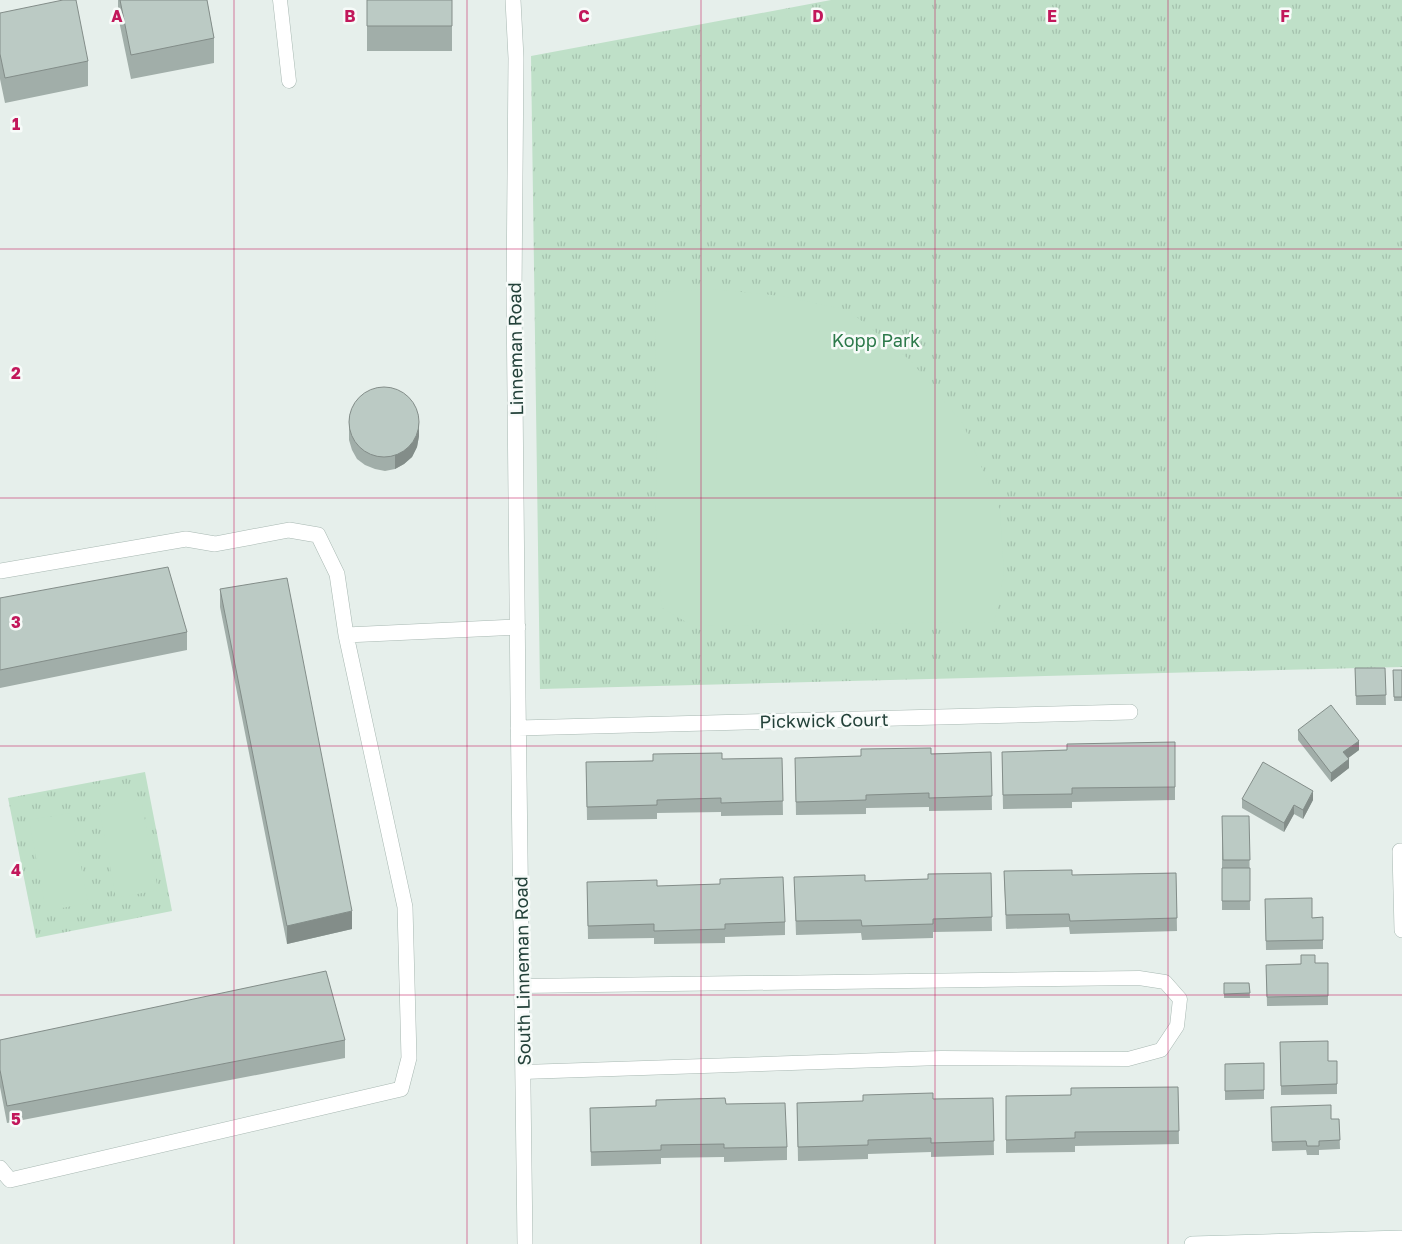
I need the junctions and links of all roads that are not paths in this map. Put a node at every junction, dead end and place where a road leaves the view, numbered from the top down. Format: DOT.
graph roads {
  1 [pos="280,0"];
  2 [pos="513,0"];
  3 [pos="289,81"];
  4 [pos="0,571"];
  5 [pos="518,627"];
  6 [pos="346,635"];
  7 [pos="518,698"];
  8 [pos="1130,712"];
  9 [pos="518,728"];
  10 [pos="1402,851"];
  11 [pos="1402,930"];
  12 [pos="522,986"];
  13 [pos="523,1072"];
  14 [pos="0,1168"];
  15 [pos="1402,1238"];
  16 [pos="525,1244"];
  17 [pos="1192,1244"];
  1 -- 3 [label="lane"];
  2 -- 5 [label="street, Linneman Road"];
  4 -- 6 [label="street"];
  5 -- 6 [label="street"];
  5 -- 7 [label="street, Linneman Road"];
  6 -- 14 [label="street"];
  7 -- 9 [label="street, South Linneman Road"];
  8 -- 9 [label="street, Pickwick Court"];
  9 -- 12 [label="street, South Linneman Road"];
  10 -- 11 [label="street"];
  12 -- 13 [label="street, South Linneman Road"];
  12 -- 13 [label="lane"];
  13 -- 16 [label="street, South Linneman Road"];
  15 -- 17 [label="street"];
}
